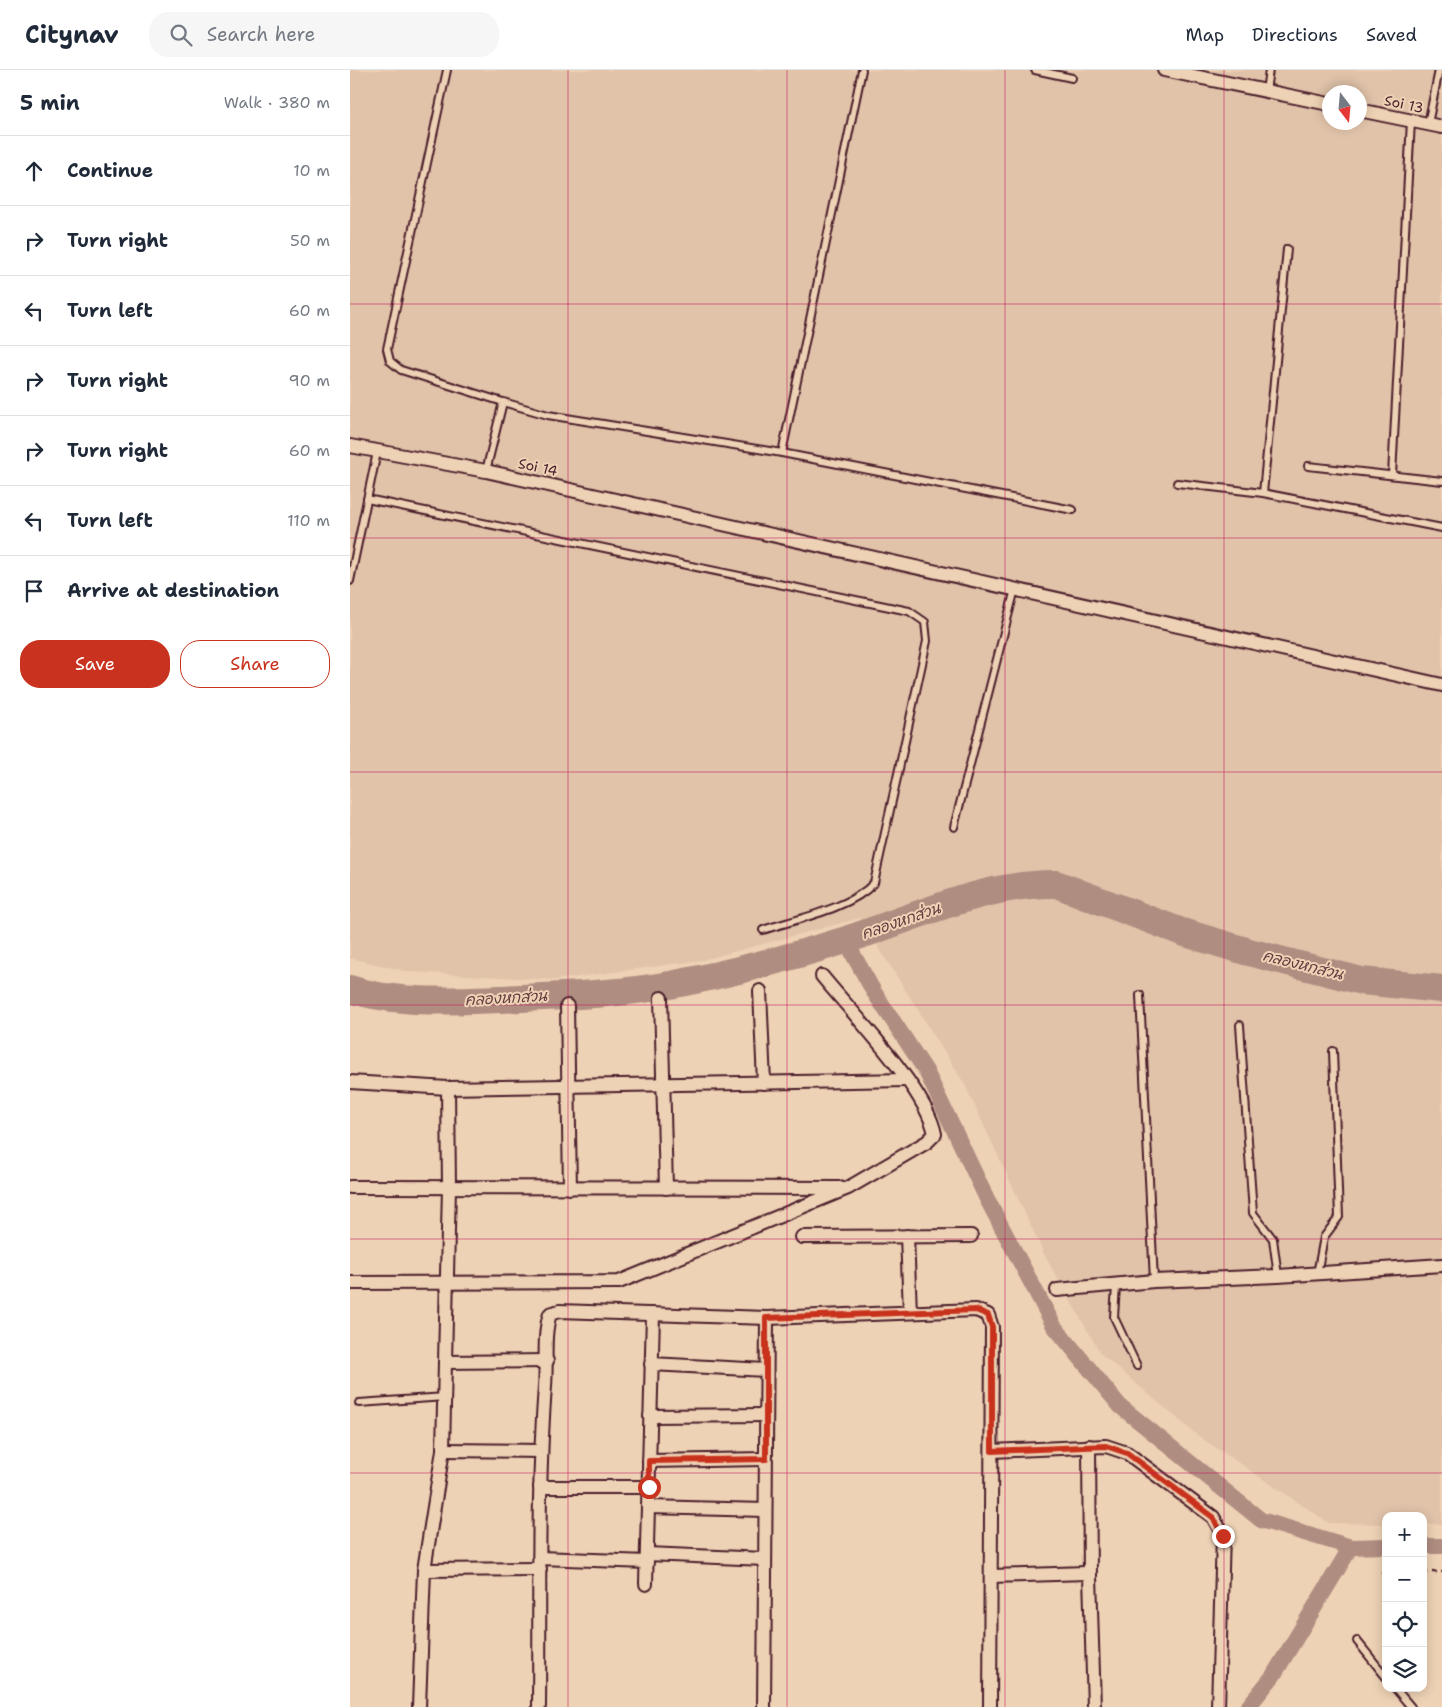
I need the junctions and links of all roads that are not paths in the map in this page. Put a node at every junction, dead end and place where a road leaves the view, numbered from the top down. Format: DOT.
graph roads {
  1 [pos="447,70"];
  2 [pos="862,70"];
  3 [pos="1035,70"];
  4 [pos="1164,70"];
  5 [pos="1269,70"];
  6 [pos="1439,70"];
  7 [pos="1072,78"];
  8 [pos="1266,91"];
  9 [pos="1322,102"];
  10 [pos="1367,112"];
  11 [pos="1411,121"];
  12 [pos="1428,124"];
  13 [pos="1442,127"];
  14 [pos="1287,249"];
  15 [pos="503,402"];
  16 [pos="350,446"];
  17 [pos="377,452"];
  18 [pos="782,453"];
  19 [pos="1308,466"];
  20 [pos="486,471"];
  21 [pos="1392,475"];
  22 [pos="1442,481"];
  23 [pos="1177,483"];
  24 [pos="1263,493"];
  25 [pos="367,499"];
  26 [pos="1073,510"];
  27 [pos="1442,528"];
  28 [pos="350,581"];
  29 [pos="1015,589"];
  30 [pos="1442,685"];
  31 [pos="954,828"];
  32 [pos="763,930"];
  33 [pos="822,976"];
  34 [pos="760,991"];
  35 [pos="1140,995"];
  36 [pos="660,998"];
  37 [pos="567,1006"];
  38 [pos="1240,1025"];
  39 [pos="1333,1051"];
  40 [pos="907,1080"];
  41 [pos="350,1082"];
  42 [pos="764,1084"];
  43 [pos="664,1086"];
  44 [pos="448,1088"];
  45 [pos="568,1088"];
  46 [pos="350,1187"];
  47 [pos="449,1187"];
  48 [pos="570,1188"];
  49 [pos="666,1188"];
  50 [pos="848,1188"];
  51 [pos="907,1236"];
  52 [pos="971,1236"];
  53 [pos="802,1237"];
  54 [pos="1442,1266"];
  55 [pos="1317,1274"];
  56 [pos="1278,1276"];
  57 [pos="1154,1281"];
  58 [pos="446,1282"];
  59 [pos="350,1283"];
  60 [pos="1116,1286"];
  61 [pos="1057,1290"];
  62 [pos="910,1312"];
  63 [pos="653,1314"];
  64 [pos="766,1318"];
  65 [pos="547,1361"];
  66 [pos="446,1362"];
  67 [pos="651,1364"];
  68 [pos="1137,1366"];
  69 [pos="766,1370"];
  70 [pos="445,1397"];
  71 [pos="359,1403"];
  72 [pos="766,1415"];
  73 [pos="650,1416"];
  74 [pos="1089,1446"];
  75 [pos="443,1450"];
  76 [pos="540,1451"];
  77 [pos="992,1451"];
  78 [pos="766,1459"];
  79 [pos="649,1461"];
  80 [pos="540,1487"];
  81 [pos="649,1487"];
  82 [pos="648,1508"];
  83 [pos="765,1510"];
  84 [pos="647,1558"];
  85 [pos="765,1559"];
  86 [pos="540,1564"];
  87 [pos="424,1570"];
  88 [pos="991,1576"];
  89 [pos="1090,1576"];
  90 [pos="646,1584"];
  91 [pos="1357,1642"];
  92 [pos="1382,1672"];
  93 [pos="1398,1692"];
  94 [pos="419,1707"];
  95 [pos="539,1707"];
  96 [pos="764,1707"];
  97 [pos="990,1707"];
  98 [pos="1094,1707"];
  99 [pos="1218,1707"];
  100 [pos="1410,1707"];
  1 -- 15 [label="lane"];
  2 -- 18 [label="lane"];
  3 -- 7 [label="lane"];
  4 -- 8 [label="street"];
  5 -- 8 [label="lane"];
  6 -- 12 [label="lane"];
  8 -- 9 [label="street"];
  10 -- 11 [label="street, Soi 13"];
  11 -- 12 [label="street, Soi 13"];
  11 -- 21 [label="lane"];
  12 -- 13 [label="street, Soi 13"];
  14 -- 24 [label="lane"];
  15 -- 18 [label="lane"];
  15 -- 20 [label="lane"];
  16 -- 17 [label="street, Soi 14"];
  17 -- 20 [label="street, Soi 14"];
  17 -- 25 [label="lane"];
  18 -- 26 [label="lane"];
  19 -- 21 [label="lane"];
  20 -- 29 [label="street, Soi 14"];
  21 -- 22 [label="lane"];
  23 -- 24 [label="lane"];
  24 -- 27 [label="lane"];
  25 -- 28 [label="lane"];
  25 -- 32 [label="lane"];
  29 -- 30 [label="street, Soi 14"];
  29 -- 31 [label="lane"];
  33 -- 40 [label="street"];
  34 -- 42 [label="street"];
  35 -- 57 [label="lane"];
  36 -- 43 [label="street"];
  37 -- 45 [label="street"];
  38 -- 56 [label="lane"];
  39 -- 55 [label="lane"];
  40 -- 42 [label="street"];
  40 -- 50 [label="street"];
  41 -- 44 [label="street"];
  42 -- 43 [label="street"];
  43 -- 45 [label="street"];
  43 -- 49 [label="street"];
  44 -- 45 [label="street"];
  44 -- 47 [label="street"];
  45 -- 48 [label="street"];
  46 -- 47 [label="street"];
  47 -- 48 [label="street"];
  47 -- 58 [label="street"];
  48 -- 49 [label="street"];
  49 -- 50 [label="street"];
  50 -- 58 [label="street"];
  51 -- 52 [label="street"];
  51 -- 53 [label="street"];
  51 -- 62 [label="street"];
  54 -- 55 [label="street"];
  55 -- 56 [label="street"];
  56 -- 57 [label="street"];
  57 -- 60 [label="street"];
  58 -- 59 [label="street"];
  58 -- 66 [label="street"];
  60 -- 61 [label="street"];
  60 -- 68 [label="lane"];
  62 -- 64 [label="street"];
  62 -- 77 [label="street"];
  63 -- 64 [label="street"];
  63 -- 65 [label="street"];
  63 -- 67 [label="street"];
  64 -- 69 [label="street"];
  65 -- 66 [label="street"];
  65 -- 76 [label="street"];
  66 -- 70 [label="street"];
  67 -- 69 [label="street"];
  67 -- 73 [label="street"];
  69 -- 72 [label="street"];
  70 -- 71 [label="lane"];
  70 -- 75 [label="street"];
  72 -- 73 [label="street"];
  72 -- 78 [label="street"];
  73 -- 79 [label="street"];
  74 -- 77 [label="street"];
  74 -- 89 [label="street"];
  74 -- 99 [label="street"];
  75 -- 76 [label="street"];
  75 -- 87 [label="street"];
  76 -- 80 [label="street"];
  77 -- 88 [label="street"];
  78 -- 79 [label="street"];
  78 -- 83 [label="street"];
  79 -- 81 [label="street"];
  80 -- 81 [label="street"];
  80 -- 86 [label="street"];
  81 -- 82 [label="street"];
  82 -- 83 [label="street"];
  82 -- 84 [label="street"];
  83 -- 85 [label="street"];
  84 -- 85 [label="street"];
  84 -- 86 [label="street"];
  84 -- 90 [label="street"];
  85 -- 96 [label="street"];
  86 -- 87 [label="street"];
  86 -- 95 [label="street"];
  87 -- 94 [label="street"];
  88 -- 89 [label="street"];
  88 -- 97 [label="street"];
  89 -- 98 [label="street"];
  91 -- 92 [label="lane"];
  93 -- 100 [label="lane"];
}
